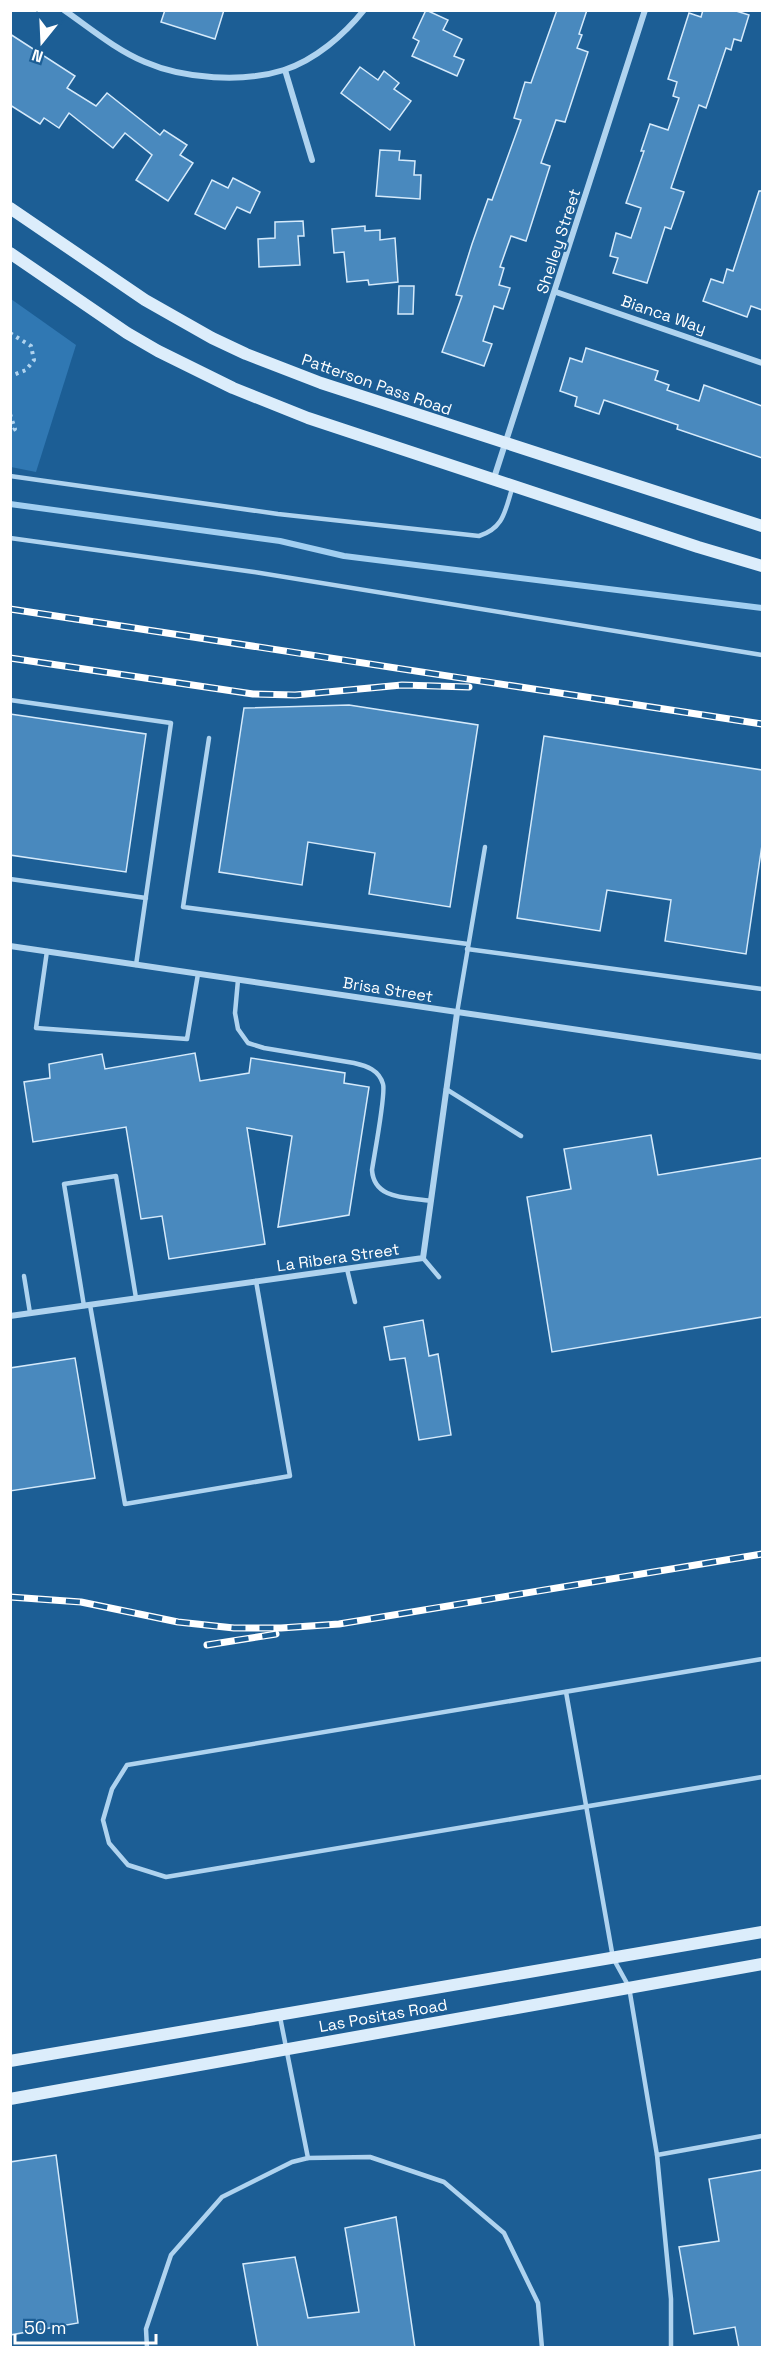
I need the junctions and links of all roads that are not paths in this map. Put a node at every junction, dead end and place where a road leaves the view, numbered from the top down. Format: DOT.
graph roads {
  1 [pos="64,10"];
  2 [pos="364,10"];
  3 [pos="645,10"];
  4 [pos="285,70"];
  5 [pos="312,160"];
  6 [pos="10,208"];
  7 [pos="10,253"];
  8 [pos="556,292"];
  9 [pos="762,363"];
  10 [pos="505,444"];
  11 [pos="10,476"];
  12 [pos="494,478"];
  13 [pos="513,485"];
  14 [pos="762,526"];
  15 [pos="10,538"];
  16 [pos="762,566"];
  17 [pos="762,655"];
  18 [pos="10,700"];
  19 [pos="209,738"];
  20 [pos="485,847"];
  21 [pos="10,879"];
  22 [pos="146,898"];
  23 [pos="10,946"];
  24 [pos="468,947"];
  25 [pos="47,951"];
  26 [pos="136,965"];
  27 [pos="198,974"];
  28 [pos="238,980"];
  29 [pos="762,989"];
  30 [pos="457,1013"];
  31 [pos="762,1057"];
  32 [pos="446,1089"];
  33 [pos="521,1136"];
  34 [pos="431,1201"];
  35 [pos="423,1258"];
  36 [pos="347,1269"];
  37 [pos="24,1276"];
  38 [pos="439,1277"];
  39 [pos="256,1281"];
  40 [pos="136,1298"];
  41 [pos="355,1302"];
  42 [pos="87,1305"];
  43 [pos="30,1313"];
  44 [pos="10,1316"];
  45 [pos="762,1659"];
  46 [pos="566,1692"];
  47 [pos="762,1777"];
  48 [pos="586,1806"];
  49 [pos="762,1932"];
  50 [pos="613,1958"];
  51 [pos="762,1964"];
  52 [pos="629,1987"];
  53 [pos="279,2014"];
  54 [pos="288,2049"];
  55 [pos="10,2061"];
  56 [pos="10,2099"];
  57 [pos="762,2136"];
  58 [pos="657,2154"];
  59 [pos="308,2158"];
  60 [pos="147,2348"];
  61 [pos="542,2348"];
  62 [pos="671,2348"];
  1 -- 4 [label="street"];
  2 -- 4 [label="street"];
  3 -- 8 [label="street, Shelley Street"];
  4 -- 5 [label="street"];
  6 -- 10 [label="main road, Patterson Pass Road"];
  7 -- 12 [label="main road"];
  8 -- 9 [label="street, Bianca Way"];
  8 -- 10 [label="street, Shelley Street"];
  10 -- 12 [label="street, Shelley Street"];
  10 -- 14 [label="main road, Patterson Pass Road"];
  11 -- 13 [label="lane"];
  12 -- 13 [label="main road"];
  13 -- 16 [label="main road"];
  15 -- 17 [label="lane"];
  18 -- 22 [label="lane"];
  19 -- 24 [label="lane"];
  20 -- 24 [label="lane"];
  21 -- 22 [label="lane"];
  22 -- 26 [label="lane"];
  23 -- 25 [label="street, Brisa Street"];
  24 -- 29 [label="lane"];
  24 -- 30 [label="lane"];
  25 -- 26 [label="street, Brisa Street"];
  25 -- 27 [label="lane"];
  26 -- 27 [label="street, Brisa Street"];
  27 -- 28 [label="street, Brisa Street"];
  28 -- 30 [label="street, Brisa Street"];
  28 -- 34 [label="lane"];
  30 -- 31 [label="street, Brisa Street"];
  30 -- 32 [label="street, La Ribera Street"];
  32 -- 33 [label="lane"];
  32 -- 34 [label="street, La Ribera Street"];
  34 -- 35 [label="street, La Ribera Street"];
  35 -- 36 [label="street, La Ribera Street"];
  35 -- 38 [label="lane"];
  36 -- 39 [label="street, La Ribera Street"];
  36 -- 41 [label="lane"];
  37 -- 43 [label="lane"];
  39 -- 40 [label="street, La Ribera Street"];
  39 -- 42 [label="lane"];
  40 -- 42 [label="street, La Ribera Street"];
  40 -- 42 [label="lane"];
  42 -- 43 [label="street, La Ribera Street"];
  43 -- 44 [label="street, La Ribera Street"];
  45 -- 46 [label="lane"];
  46 -- 48 [label="lane"];
  46 -- 48 [label="lane"];
  47 -- 48 [label="lane"];
  48 -- 50 [label="lane"];
  49 -- 50 [label="main road, Las Positas Road"];
  50 -- 52 [label="lane"];
  50 -- 53 [label="main road, Las Positas Road"];
  51 -- 52 [label="main road, Las Positas Road"];
  52 -- 54 [label="main road, Las Positas Road"];
  52 -- 58 [label="lane"];
  53 -- 54 [label="lane"];
  53 -- 55 [label="main road, Las Positas Road"];
  54 -- 56 [label="main road, Las Positas Road"];
  54 -- 59 [label="lane"];
  57 -- 58 [label="lane"];
  58 -- 62 [label="lane"];
  59 -- 60 [label="lane"];
  59 -- 61 [label="lane"];
}
